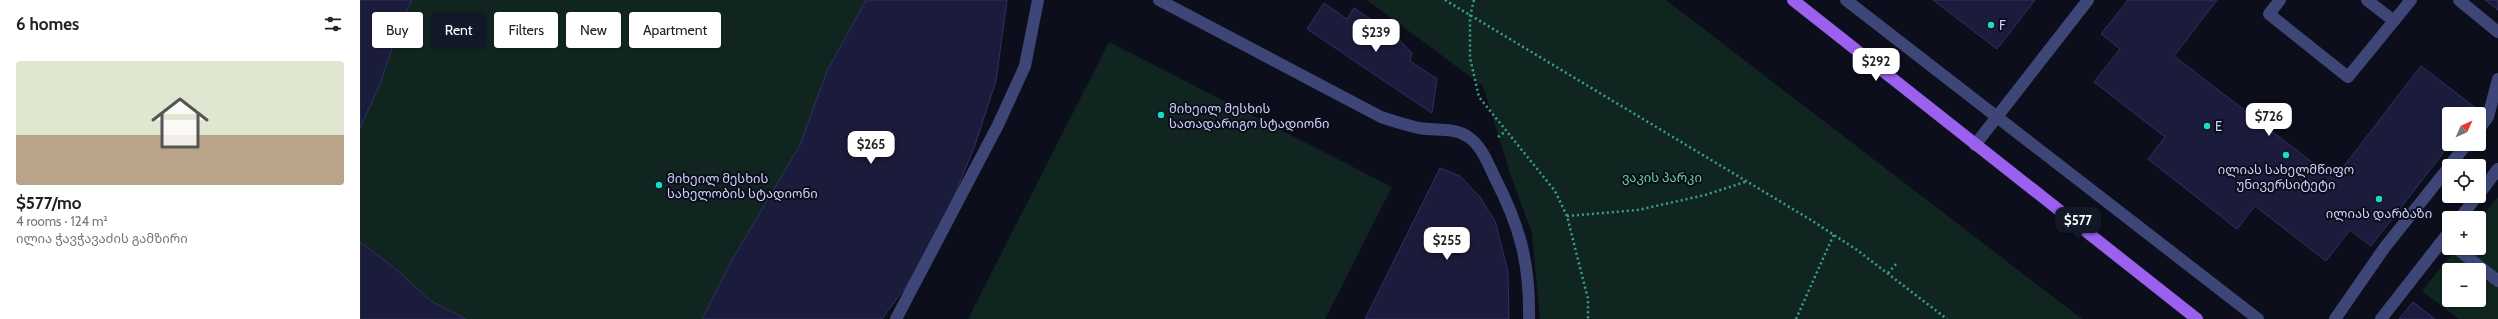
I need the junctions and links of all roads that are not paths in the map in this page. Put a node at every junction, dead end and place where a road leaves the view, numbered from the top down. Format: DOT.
graph roads {
  1 [pos="1038,0"];
  2 [pos="1159,0"];
  3 [pos="1794,0"];
  4 [pos="1846,0"];
  5 [pos="2088,0"];
  6 [pos="2280,0"];
  7 [pos="2367,0"];
  8 [pos="2411,0"];
  9 [pos="2459,0"];
  10 [pos="2394,21"];
  11 [pos="2498,32"];
  12 [pos="2498,79"];
  13 [pos="1996,117"];
  14 [pos="2486,120"];
  15 [pos="1975,145"];
  16 [pos="2461,151"];
  17 [pos="2455,159"];
  18 [pos="2498,169"];
  19 [pos="2442,175"];
  20 [pos="2486,185"];
  21 [pos="2472,203"];
  22 [pos="2465,211"];
  23 [pos="2442,244"];
  24 [pos="2465,255"];
  25 [pos="2498,281"];
  26 [pos="896,319"];
  27 [pos="1529,319"];
  28 [pos="2197,319"];
  29 [pos="2258,319"];
  30 [pos="2335,319"];
  31 [pos="2381,319"];
  1 -- 26 [label="lane"];
  2 -- 27 [label="lane"];
  3 -- 15 [label="main road"];
  4 -- 13 [label="lane"];
  5 -- 13 [label="lane"];
  6 -- 10 [label="lane"];
  7 -- 10 [label="lane"];
  8 -- 10 [label="lane"];
  9 -- 11 [label="lane"];
  12 -- 14 [label="lane"];
  13 -- 15 [label="lane"];
  13 -- 29 [label="lane"];
  15 -- 28 [label="main road"];
  16 -- 17 [label="lane"];
  18 -- 20 [label="lane"];
  19 -- 30 [label="lane"];
  21 -- 22 [label="lane"];
  23 -- 31 [label="lane"];
  24 -- 25 [label="lane"];
}
